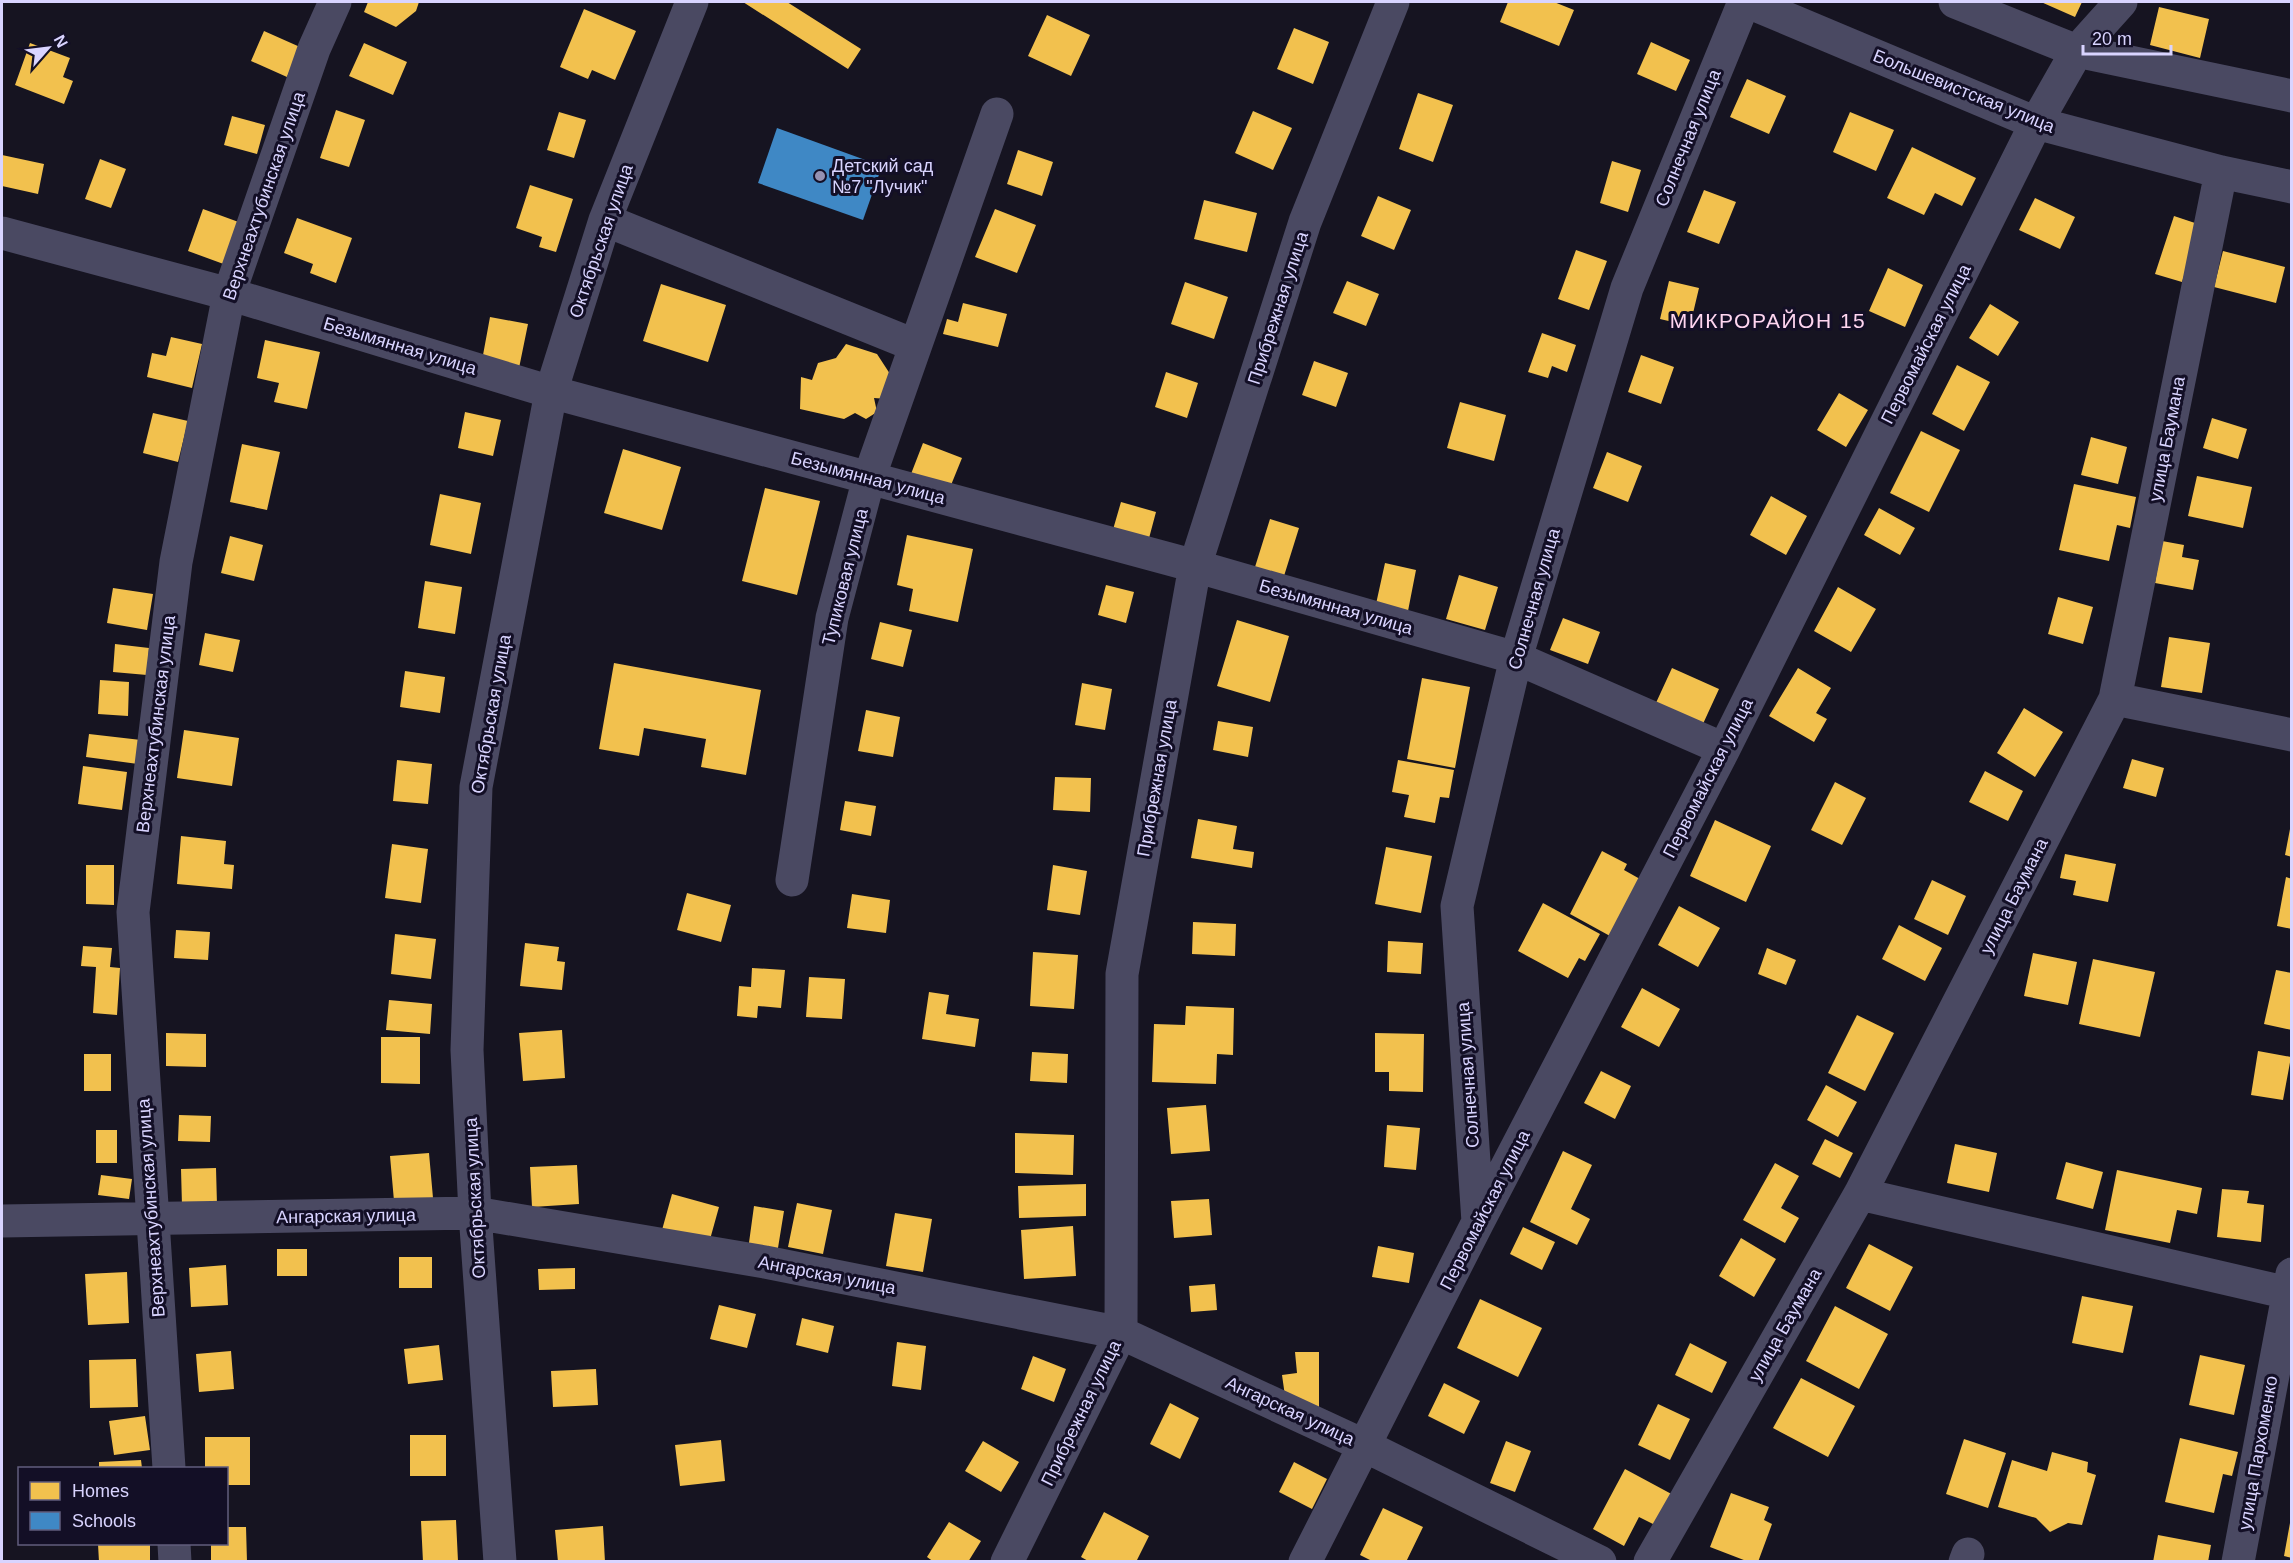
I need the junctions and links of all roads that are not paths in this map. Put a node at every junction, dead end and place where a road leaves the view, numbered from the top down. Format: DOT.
graph roads {
  1 [pos="335,2"];
  2 [pos="692,2"];
  3 [pos="1393,2"];
  4 [pos="1746,2"];
  5 [pos="1955,2"];
  6 [pos="2121,2"];
  7 [pos="2077,51"];
  8 [pos="2292,96"];
  9 [pos="997,114"];
  10 [pos="2036,123"];
  11 [pos="2221,172"];
  12 [pos="2292,187"];
  13 [pos="605,220"];
  14 [pos="2,233"];
  15 [pos="229,294"];
  16 [pos="914,345"];
  17 [pos="551,392"];
  18 [pos="869,478"];
  19 [pos="1195,566"];
  20 [pos="1516,658"];
  21 [pos="2115,699"];
  22 [pos="2292,735"];
  23 [pos="1724,749"];
  24 [pos="792,879"];
  25 [pos="1860,1194"];
  26 [pos="475,1213"];
  27 [pos="151,1220"];
  28 [pos="2,1221"];
  29 [pos="1478,1222"];
  30 [pos="2290,1284"];
  31 [pos="1121,1333"];
  32 [pos="1363,1445"];
  33 [pos="169,1467"];
  34 [pos="174,1545"];
  35 [pos="175,1562"];
  36 [pos="500,1562"];
  37 [pos="1007,1562"];
  38 [pos="1305,1562"];
  39 [pos="1600,1562"];
  40 [pos="1650,1562"];
  41 [pos="2238,1562"];
  1 -- 15 [label="street, Верхнеахтубинская улица"];
  2 -- 13 [label="street, Октябрьская улица"];
  3 -- 19 [label="street, Прибрежная улица"];
  4 -- 10 [label="street, Большевистская улица"];
  4 -- 20 [label="street, Солнечная улица"];
  5 -- 7 [label="street"];
  6 -- 7 [label="street, Первомайская улица"];
  7 -- 8 [label="street"];
  7 -- 10 [label="street, Первомайская улица"];
  9 -- 16 [label="street, Тупиковая улица"];
  10 -- 11 [label="street, Большевистская улица"];
  10 -- 23 [label="street, Первомайская улица"];
  11 -- 12 [label="street, Большевистская улица"];
  11 -- 21 [label="street, улица Баумана"];
  13 -- 16 [label="street"];
  13 -- 17 [label="street, Октябрьская улица"];
  14 -- 15 [label="street, Безымянная улица"];
  15 -- 17 [label="street, Безымянная улица"];
  15 -- 27 [label="street, Верхнеахтубинская улица"];
  16 -- 18 [label="street, Тупиковая улица"];
  17 -- 18 [label="street, Безымянная улица"];
  17 -- 26 [label="street, Октябрьская улица"];
  18 -- 19 [label="street, Безымянная улица"];
  18 -- 24 [label="street, Тупиковая улица"];
  19 -- 20 [label="street, Безымянная улица"];
  19 -- 31 [label="street, Прибрежная улица"];
  20 -- 23 [label="street, Безымянная улица"];
  20 -- 29 [label="street, Солнечная улица"];
  21 -- 22 [label="street"];
  21 -- 25 [label="street, улица Баумана"];
  23 -- 29 [label="street, Первомайская улица"];
  25 -- 30 [label="street"];
  25 -- 40 [label="street, улица Баумана"];
  26 -- 27 [label="street, Ангарская улица"];
  26 -- 31 [label="street, Ангарская улица"];
  26 -- 36 [label="street, Октябрьская улица"];
  27 -- 28 [label="street, Ангарская улица"];
  27 -- 33 [label="street, Верхнеахтубинская улица"];
  29 -- 32 [label="street, Первомайская улица"];
  30 -- 41 [label="street, улица Пархоменко"];
  31 -- 32 [label="street, Ангарская улица"];
  31 -- 37 [label="street, Прибрежная улица"];
  32 -- 38 [label="street, Первомайская улица"];
  32 -- 39 [label="street, Ангарская улица"];
  34 -- 35 [label="street"];
}
